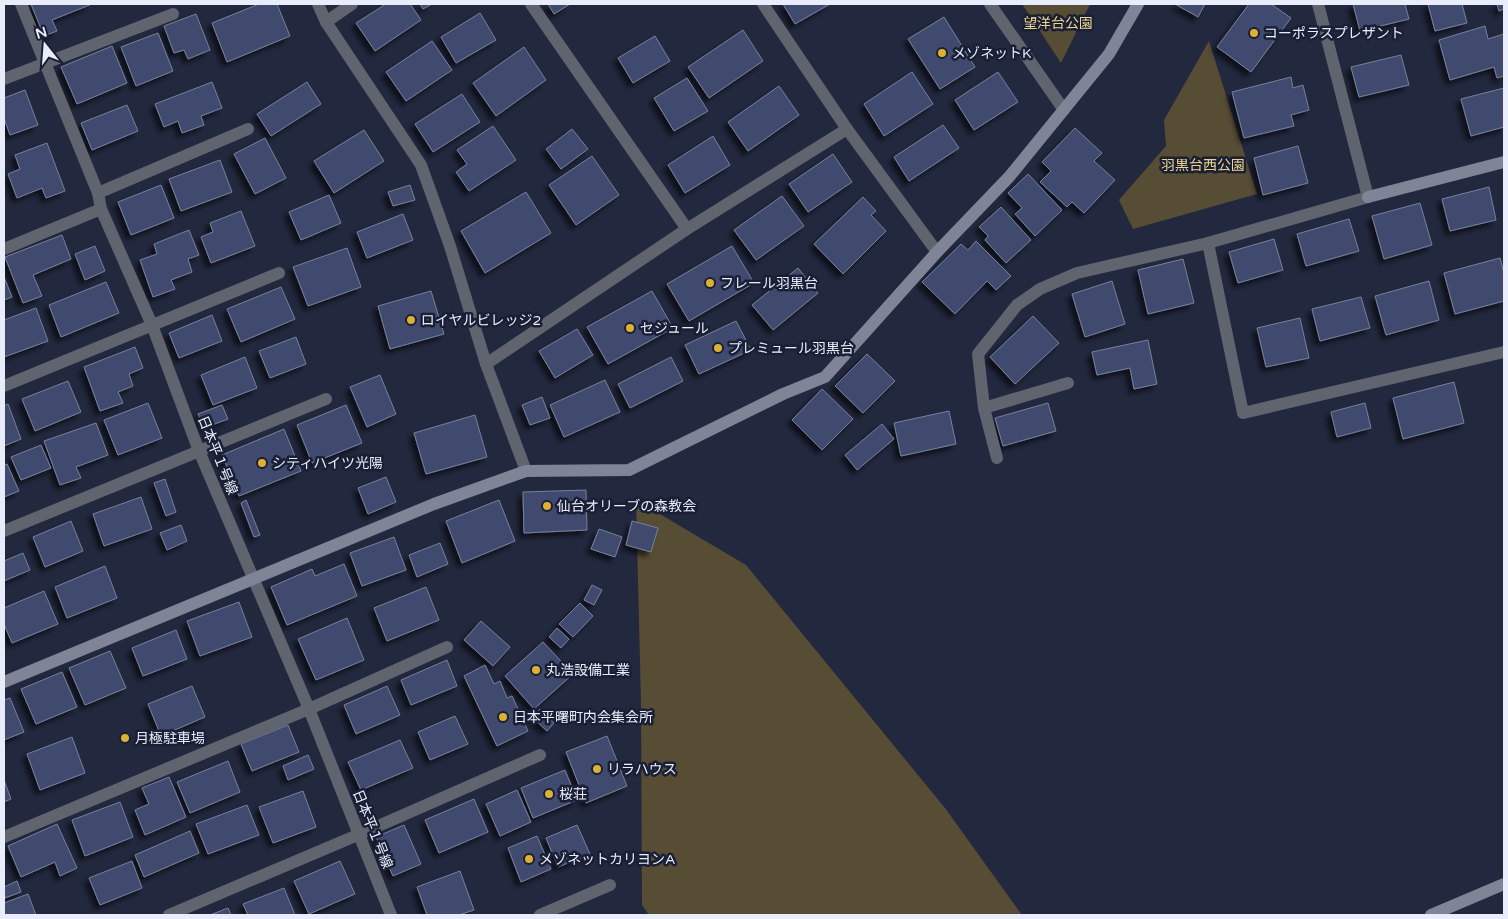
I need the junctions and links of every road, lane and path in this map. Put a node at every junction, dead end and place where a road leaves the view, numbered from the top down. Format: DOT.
graph roads {
  1 [pos="21,4"];
  2 [pos="318,4"];
  3 [pos="352,4"];
  4 [pos="530,4"];
  5 [pos="763,4"];
  6 [pos="990,4"];
  7 [pos="1138,4"];
  8 [pos="1318,4"];
  9 [pos="173,14"];
  10 [pos="326,22"];
  11 [pos="45,63"];
  12 [pos="4,79"];
  13 [pos="1064,110"];
  14 [pos="248,129"];
  15 [pos="847,129"];
  16 [pos="1504,162"];
  17 [pos="98,193"];
  18 [pos="1368,197"];
  19 [pos="102,209"];
  20 [pos="687,229"];
  21 [pos="1208,243"];
  22 [pos="4,249"];
  23 [pos="937,252"];
  24 [pos="279,273"];
  25 [pos="152,325"];
  26 [pos="1504,352"];
  27 [pos="486,364"];
  28 [pos="1068,383"];
  29 [pos="4,386"];
  30 [pos="326,399"];
  31 [pos="984,408"];
  32 [pos="198,451"];
  33 [pos="997,458"];
  34 [pos="526,471"];
  35 [pos="4,531"];
  36 [pos="254,579"];
  37 [pos="447,647"];
  38 [pos="4,682"];
  39 [pos="309,709"];
  40 [pos="540,755"];
  41 [pos="360,834"];
  42 [pos="4,837"];
  43 [pos="1504,884"];
  44 [pos="610,885"];
  45 [pos="168,915"];
  46 [pos="391,915"];
  47 [pos="540,915"];
  48 [pos="1431,915"];
  1 -- 11 [label="street, 日本平１号線"];
  2 -- 10 [label="street"];
  3 -- 10 [label="street"];
  4 -- 20 [label="street"];
  5 -- 15 [label="street"];
  6 -- 13 [label="street"];
  7 -- 13 [label="street"];
  8 -- 18 [label="street"];
  9 -- 11 [label="street"];
  10 -- 27 [label="street"];
  11 -- 12 [label="street"];
  11 -- 17 [label="street, 日本平１号線"];
  13 -- 23 [label="street"];
  14 -- 17 [label="street"];
  15 -- 20 [label="street"];
  15 -- 23 [label="street"];
  16 -- 18 [label="street"];
  17 -- 19 [label="street, 日本平１号線"];
  18 -- 21 [label="street"];
  19 -- 22 [label="street"];
  19 -- 25 [label="street, 日本平１号線"];
  20 -- 27 [label="street"];
  21 -- 26 [label="street"];
  21 -- 31 [label="street"];
  23 -- 34 [label="street"];
  24 -- 25 [label="street"];
  25 -- 29 [label="street"];
  25 -- 32 [label="street, 日本平１号線"];
  27 -- 34 [label="street"];
  28 -- 31 [label="street"];
  30 -- 32 [label="street"];
  31 -- 33 [label="street"];
  32 -- 35 [label="street"];
  32 -- 36 [label="street, 日本平１号線"];
  34 -- 36 [label="street"];
  36 -- 38 [label="street"];
  36 -- 39 [label="street, 日本平１号線"];
  37 -- 39 [label="street"];
  39 -- 41 [label="street, 日本平１号線"];
  39 -- 42 [label="street"];
  40 -- 41 [label="street"];
  41 -- 45 [label="street"];
  41 -- 46 [label="street, 日本平１号線"];
  43 -- 48 [label="street"];
  44 -- 47 [label="street"];
}
